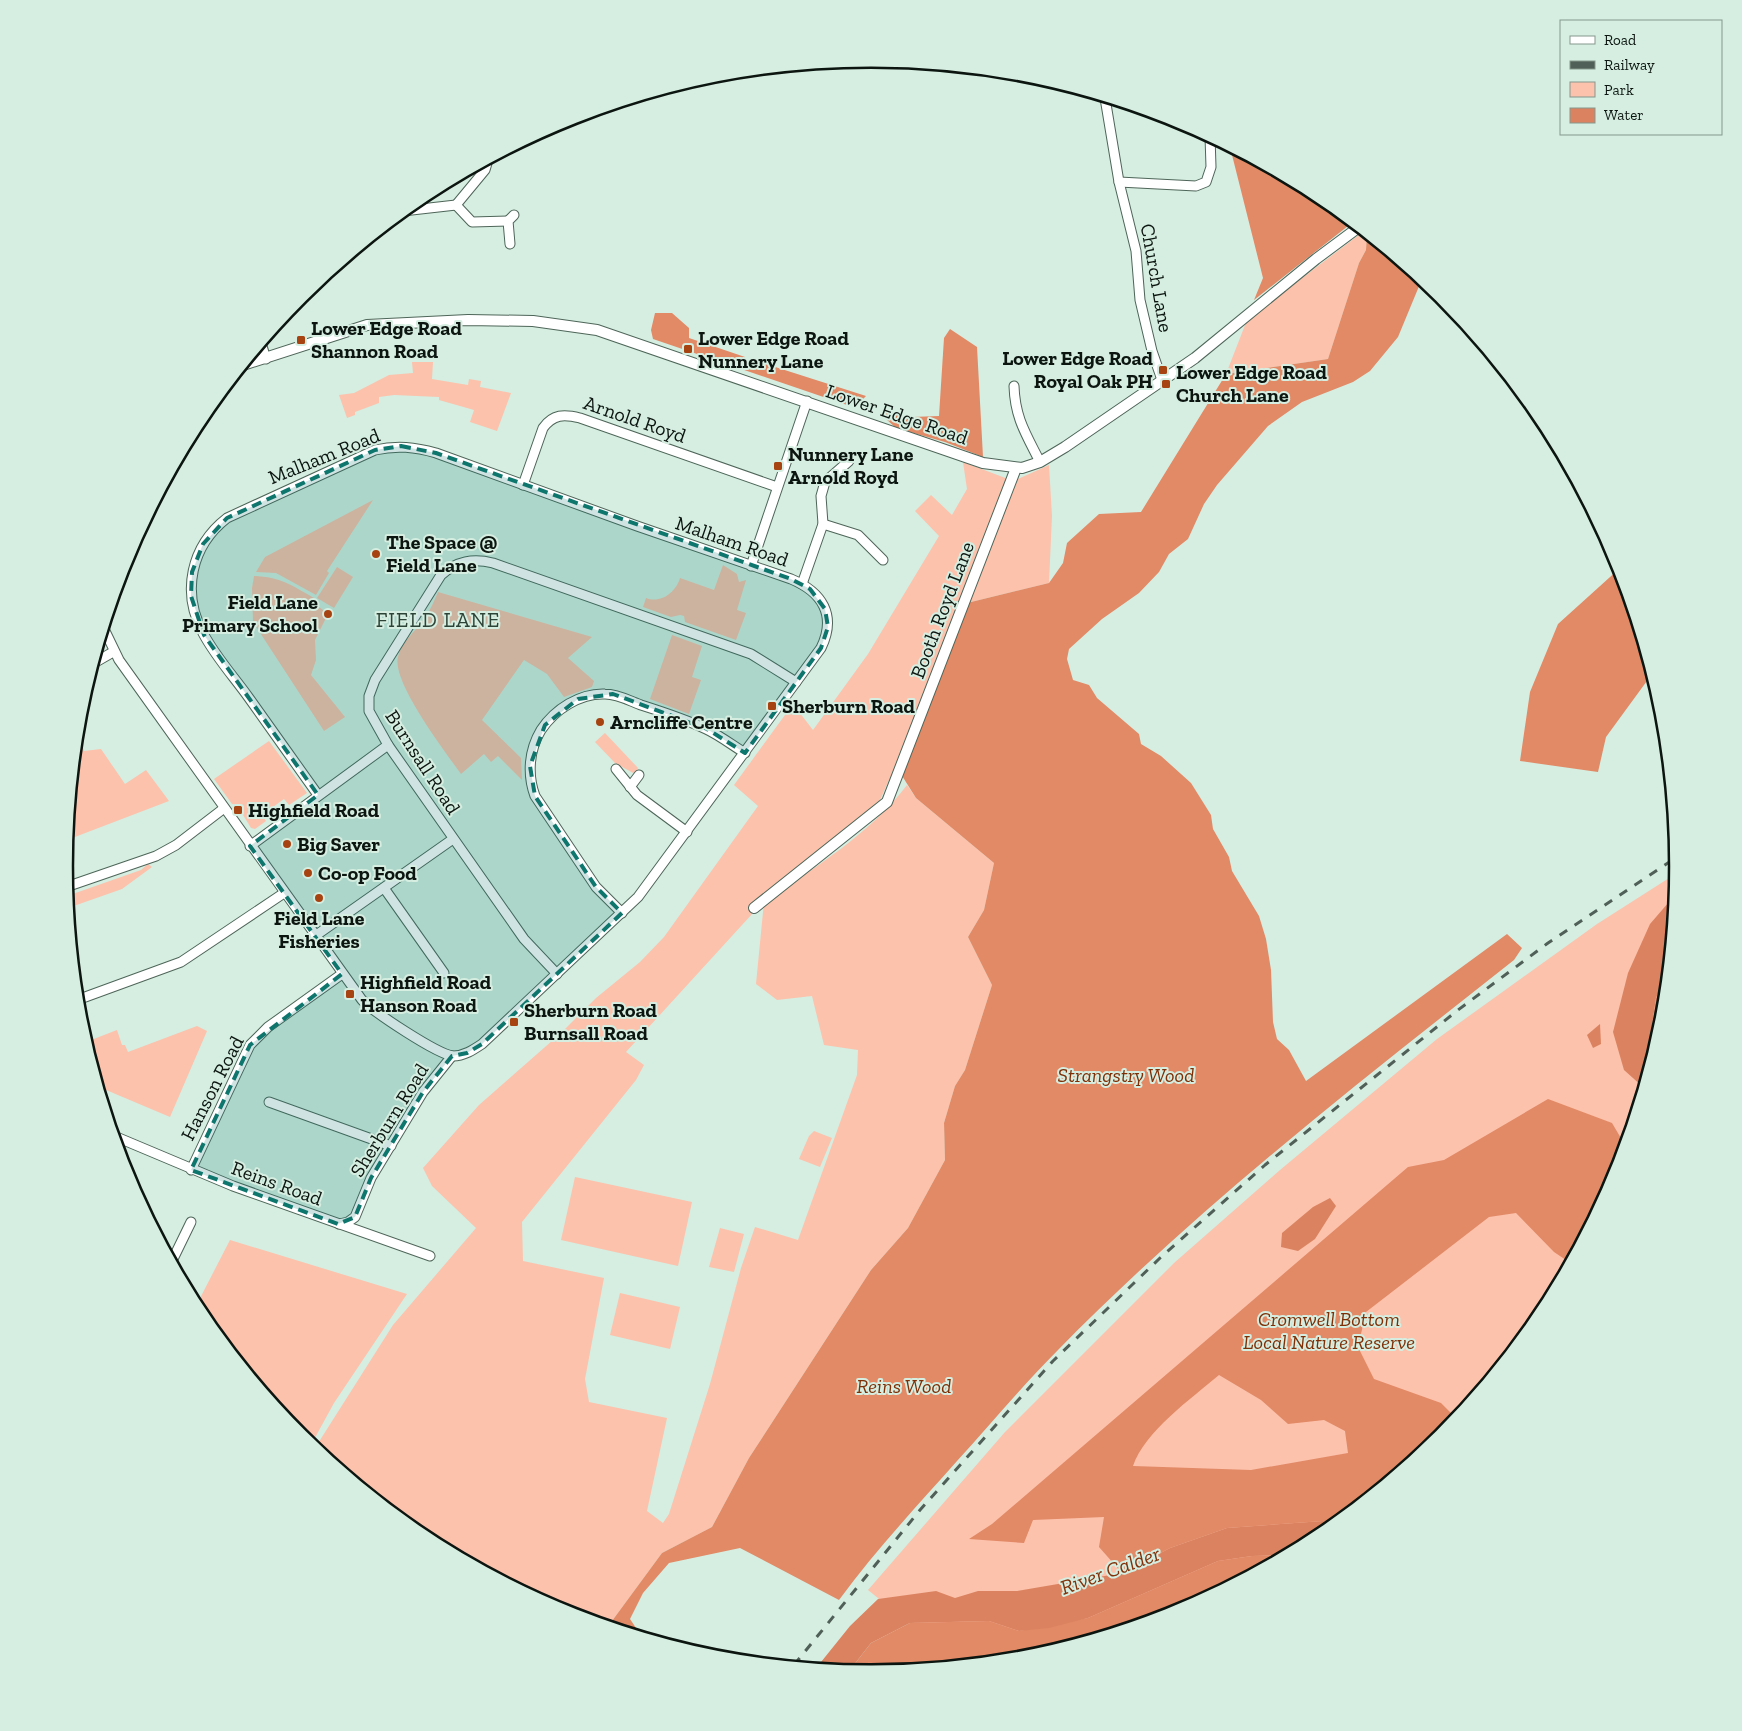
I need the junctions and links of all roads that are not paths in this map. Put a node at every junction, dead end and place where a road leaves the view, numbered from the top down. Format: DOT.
graph roads {
  1 [pos="1106,103"];
  2 [pos="1210,144"];
  3 [pos="486,167"];
  4 [pos="1119,182"];
  5 [pos="456,204"];
  6 [pos="418,209"];
  7 [pos="1355,230"];
  8 [pos="510,244"];
  9 [pos="263,349"];
  10 [pos="266,359"];
  11 [pos="252,363"];
  12 [pos="1162,380"];
  13 [pos="1014,386"];
  14 [pos="807,402"];
  15 [pos="849,461"];
  16 [pos="1040,462"];
  17 [pos="1016,468"];
  18 [pos="523,485"];
  19 [pos="777,487"];
  20 [pos="824,524"];
  21 [pos="883,560"];
  22 [pos="751,566"];
  23 [pos="802,584"];
  24 [pos="107,636"];
  25 [pos="113,652"];
  26 [pos="100,660"];
  27 [pos="796,682"];
  28 [pos="388,746"];
  29 [pos="745,753"];
  30 [pos="616,769"];
  31 [pos="639,774"];
  32 [pos="630,786"];
  33 [pos="318,794"];
  34 [pos="223,808"];
  35 [pos="687,832"];
  36 [pos="454,839"];
  37 [pos="250,846"];
  38 [pos="74,884"];
  39 [pos="384,888"];
  40 [pos="284,893"];
  41 [pos="754,908"];
  42 [pos="622,912"];
  43 [pos="315,936"];
  44 [pos="444,973"];
  45 [pos="342,974"];
  46 [pos="557,974"];
  47 [pos="84,998"];
  48 [pos="452,1056"];
  49 [pos="269,1102"];
  50 [pos="122,1139"];
  51 [pos="391,1146"];
  52 [pos="192,1170"];
  53 [pos="191,1222"];
  54 [pos="338,1224"];
  55 [pos="175,1255"];
  56 [pos="430,1256"];
  1 -- 4 [label="street, Church Lane"];
  2 -- 4 [label="street"];
  3 -- 5 [label="street"];
  4 -- 12 [label="street, Church Lane"];
  5 -- 6 [label="street"];
  5 -- 8 [label="street"];
  7 -- 12 [label="street, Lower Edge Road"];
  9 -- 10 [label="street"];
  10 -- 11 [label="street, Lower Edge Road"];
  10 -- 14 [label="street, Lower Edge Road"];
  12 -- 16 [label="street, Lower Edge Road"];
  13 -- 16 [label="street"];
  14 -- 17 [label="street, Lower Edge Road"];
  14 -- 19 [label="street"];
  15 -- 20 [label="street"];
  16 -- 17 [label="street, Lower Edge Road"];
  17 -- 41 [label="street, Booth Royd Lane"];
  18 -- 19 [label="street, Arnold Royd"];
  18 -- 22 [label="street, Malham Road"];
  18 -- 33 [label="street, Malham Road"];
  19 -- 22 [label="street"];
  20 -- 21 [label="street"];
  20 -- 23 [label="street"];
  22 -- 23 [label="street, Malham Road"];
  23 -- 27 [label="street, Sherburn Road"];
  24 -- 25 [label="street"];
  25 -- 26 [label="street"];
  25 -- 34 [label="street"];
  27 -- 28 [label="street, Burnsall Road"];
  27 -- 29 [label="street, Sherburn Road"];
  28 -- 33 [label="street"];
  28 -- 36 [label="street, Burnsall Road"];
  29 -- 35 [label="street, Sherburn Road"];
  29 -- 42 [label="street"];
  30 -- 32 [label="street"];
  31 -- 32 [label="street"];
  32 -- 35 [label="street"];
  33 -- 37 [label="street"];
  34 -- 37 [label="street"];
  34 -- 38 [label="street"];
  35 -- 42 [label="street, Sherburn Road"];
  36 -- 39 [label="street"];
  36 -- 46 [label="street, Burnsall Road"];
  37 -- 40 [label="street"];
  39 -- 43 [label="street"];
  39 -- 44 [label="street"];
  40 -- 43 [label="street"];
  40 -- 47 [label="street"];
  42 -- 46 [label="street, Sherburn Road"];
  43 -- 45 [label="street"];
  45 -- 48 [label="street"];
  45 -- 52 [label="street, Hanson Road"];
  46 -- 48 [label="street, Sherburn Road"];
  48 -- 51 [label="street, Sherburn Road"];
  49 -- 51 [label="street"];
  50 -- 52 [label="street, Reins Road"];
  51 -- 54 [label="street, Sherburn Road"];
  52 -- 54 [label="street, Reins Road"];
  53 -- 55 [label="street"];
  54 -- 56 [label="street, Reins Road"];
}
